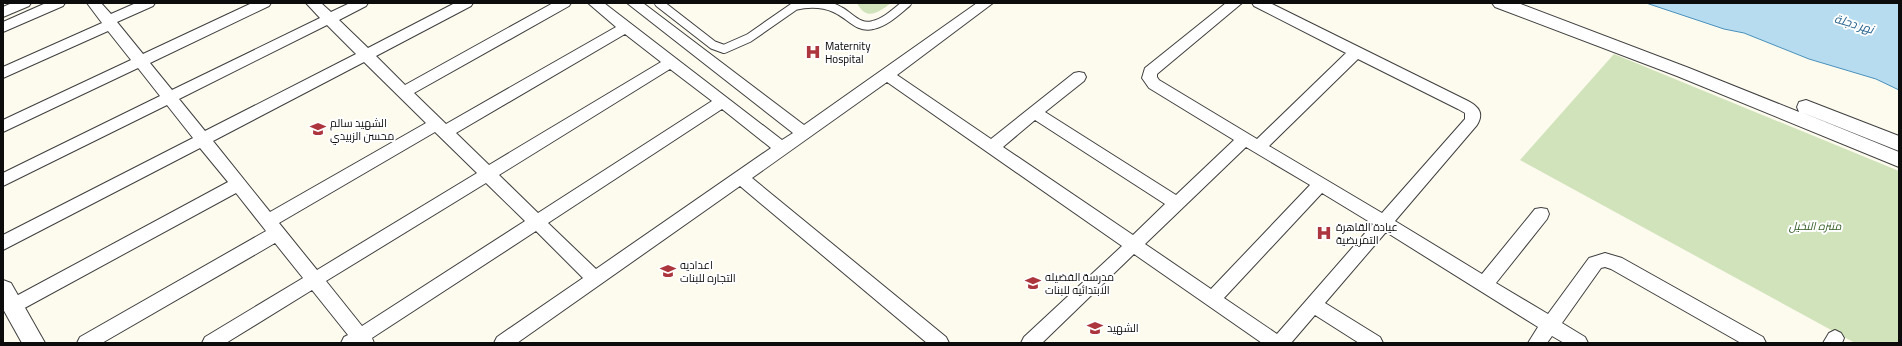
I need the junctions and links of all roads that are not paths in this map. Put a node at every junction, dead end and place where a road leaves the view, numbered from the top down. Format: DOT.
graph roads {
  1 [pos="24,3"];
  2 [pos="58,3"];
  3 [pos="94,3"];
  4 [pos="148,3"];
  5 [pos="264,3"];
  6 [pos="313,3"];
  7 [pos="361,3"];
  8 [pos="466,3"];
  9 [pos="564,3"];
  10 [pos="595,3"];
  11 [pos="634,3"];
  12 [pos="659,3"];
  13 [pos="907,3"];
  14 [pos="986,3"];
  15 [pos="1235,3"];
  16 [pos="1259,3"];
  17 [pos="1501,3"];
  18 [pos="1537,3"];
  19 [pos="837,6"];
  20 [pos="3,12"];
  21 [pos="329,19"];
  22 [pos="110,23"];
  23 [pos="3,27"];
  24 [pos="626,27"];
  25 [pos="1357,52"];
  26 [pos="366,55"];
  27 [pos="140,61"];
  28 [pos="671,62"];
  29 [pos="3,73"];
  30 [pos="887,75"];
  31 [pos="1079,77"];
  32 [pos="404,92"];
  33 [pos="169,97"];
  34 [pos="722,102"];
  35 [pos="1035,113"];
  36 [pos="3,126"];
  37 [pos="441,128"];
  38 [pos="804,133"];
  39 [pos="203,139"];
  40 [pos="1252,143"];
  41 [pos="1899,144"];
  42 [pos="992,147"];
  43 [pos="782,148"];
  44 [pos="1899,160"];
  45 [pos="488,174"];
  46 [pos="740,177"];
  47 [pos="3,180"];
  48 [pos="238,184"];
  49 [pos="1321,184"];
  50 [pos="1176,203"];
  51 [pos="1541,214"];
  52 [pos="537,222"];
  53 [pos="1385,222"];
  54 [pos="273,227"];
  55 [pos="3,242"];
  56 [pos="1134,245"];
  57 [pos="595,279"];
  58 [pos="315,280"];
  59 [pos="1485,284"];
  60 [pos="8,297"];
  61 [pos="1212,299"];
  62 [pos="1314,305"];
  63 [pos="1549,324"];
  64 [pos="359,341"];
  65 [pos="34,343"];
  66 [pos="86,343"];
  67 [pos="211,343"];
  68 [pos="503,343"];
  69 [pos="940,343"];
  70 [pos="1030,343"];
  71 [pos="1276,343"];
  72 [pos="1280,343"];
  73 [pos="1374,343"];
  74 [pos="1536,343"];
  75 [pos="1579,343"];
  76 [pos="1757,343"];
  1 -- 20 [label="street"];
  2 -- 23 [label="street"];
  3 -- 22 [label="street"];
  4 -- 22 [label="street"];
  5 -- 27 [label="street"];
  6 -- 21 [label="street"];
  7 -- 21 [label="street"];
  8 -- 26 [label="street"];
  9 -- 32 [label="street"];
  10 -- 24 [label="street"];
  11 -- 38 [label="street"];
  12 -- 19 [label="lane"];
  13 -- 19 [label="lane"];
  14 -- 30 [label="street"];
  15 -- 40 [label="street"];
  16 -- 25 [label="street"];
  17 -- 44 [label="street"];
  18 -- 41 [label="street"];
  21 -- 26 [label="street"];
  21 -- 33 [label="street"];
  22 -- 27 [label="street"];
  22 -- 29 [label="street"];
  24 -- 28 [label="street"];
  24 -- 37 [label="street"];
  25 -- 40 [label="street"];
  25 -- 53 [label="street"];
  26 -- 32 [label="street"];
  26 -- 39 [label="street"];
  27 -- 33 [label="street"];
  27 -- 36 [label="street"];
  28 -- 34 [label="street"];
  28 -- 45 [label="street"];
  30 -- 38 [label="street"];
  30 -- 42 [label="street"];
  31 -- 35 [label="street"];
  32 -- 37 [label="street"];
  33 -- 39 [label="street"];
  33 -- 47 [label="street"];
  34 -- 43 [label="street"];
  34 -- 52 [label="street"];
  35 -- 42 [label="street"];
  35 -- 50 [label="street"];
  37 -- 45 [label="street"];
  37 -- 54 [label="street"];
  38 -- 43 [label="street"];
  39 -- 48 [label="street"];
  39 -- 55 [label="street"];
  40 -- 49 [label="street"];
  40 -- 50 [label="street"];
  42 -- 56 [label="street"];
  43 -- 46 [label="street"];
  45 -- 52 [label="street"];
  45 -- 58 [label="street"];
  46 -- 57 [label="street"];
  46 -- 69 [label="street"];
  48 -- 54 [label="street"];
  48 -- 60 [label="street"];
  49 -- 53 [label="street"];
  49 -- 61 [label="street"];
  50 -- 56 [label="street"];
  51 -- 59 [label="street"];
  52 -- 57 [label="street"];
  52 -- 64 [label="street"];
  53 -- 59 [label="street"];
  53 -- 62 [label="street"];
  54 -- 58 [label="street"];
  54 -- 66 [label="street"];
  56 -- 61 [label="street"];
  56 -- 70 [label="street"];
  57 -- 68 [label="street"];
  58 -- 64 [label="street"];
  58 -- 67 [label="street"];
  59 -- 63 [label="street"];
  60 -- 65 [label="street"];
  61 -- 71 [label="street"];
  62 -- 72 [label="street"];
  62 -- 73 [label="street"];
  63 -- 74 [label="street"];
  63 -- 75 [label="street"];
  63 -- 76 [label="street"];
}
